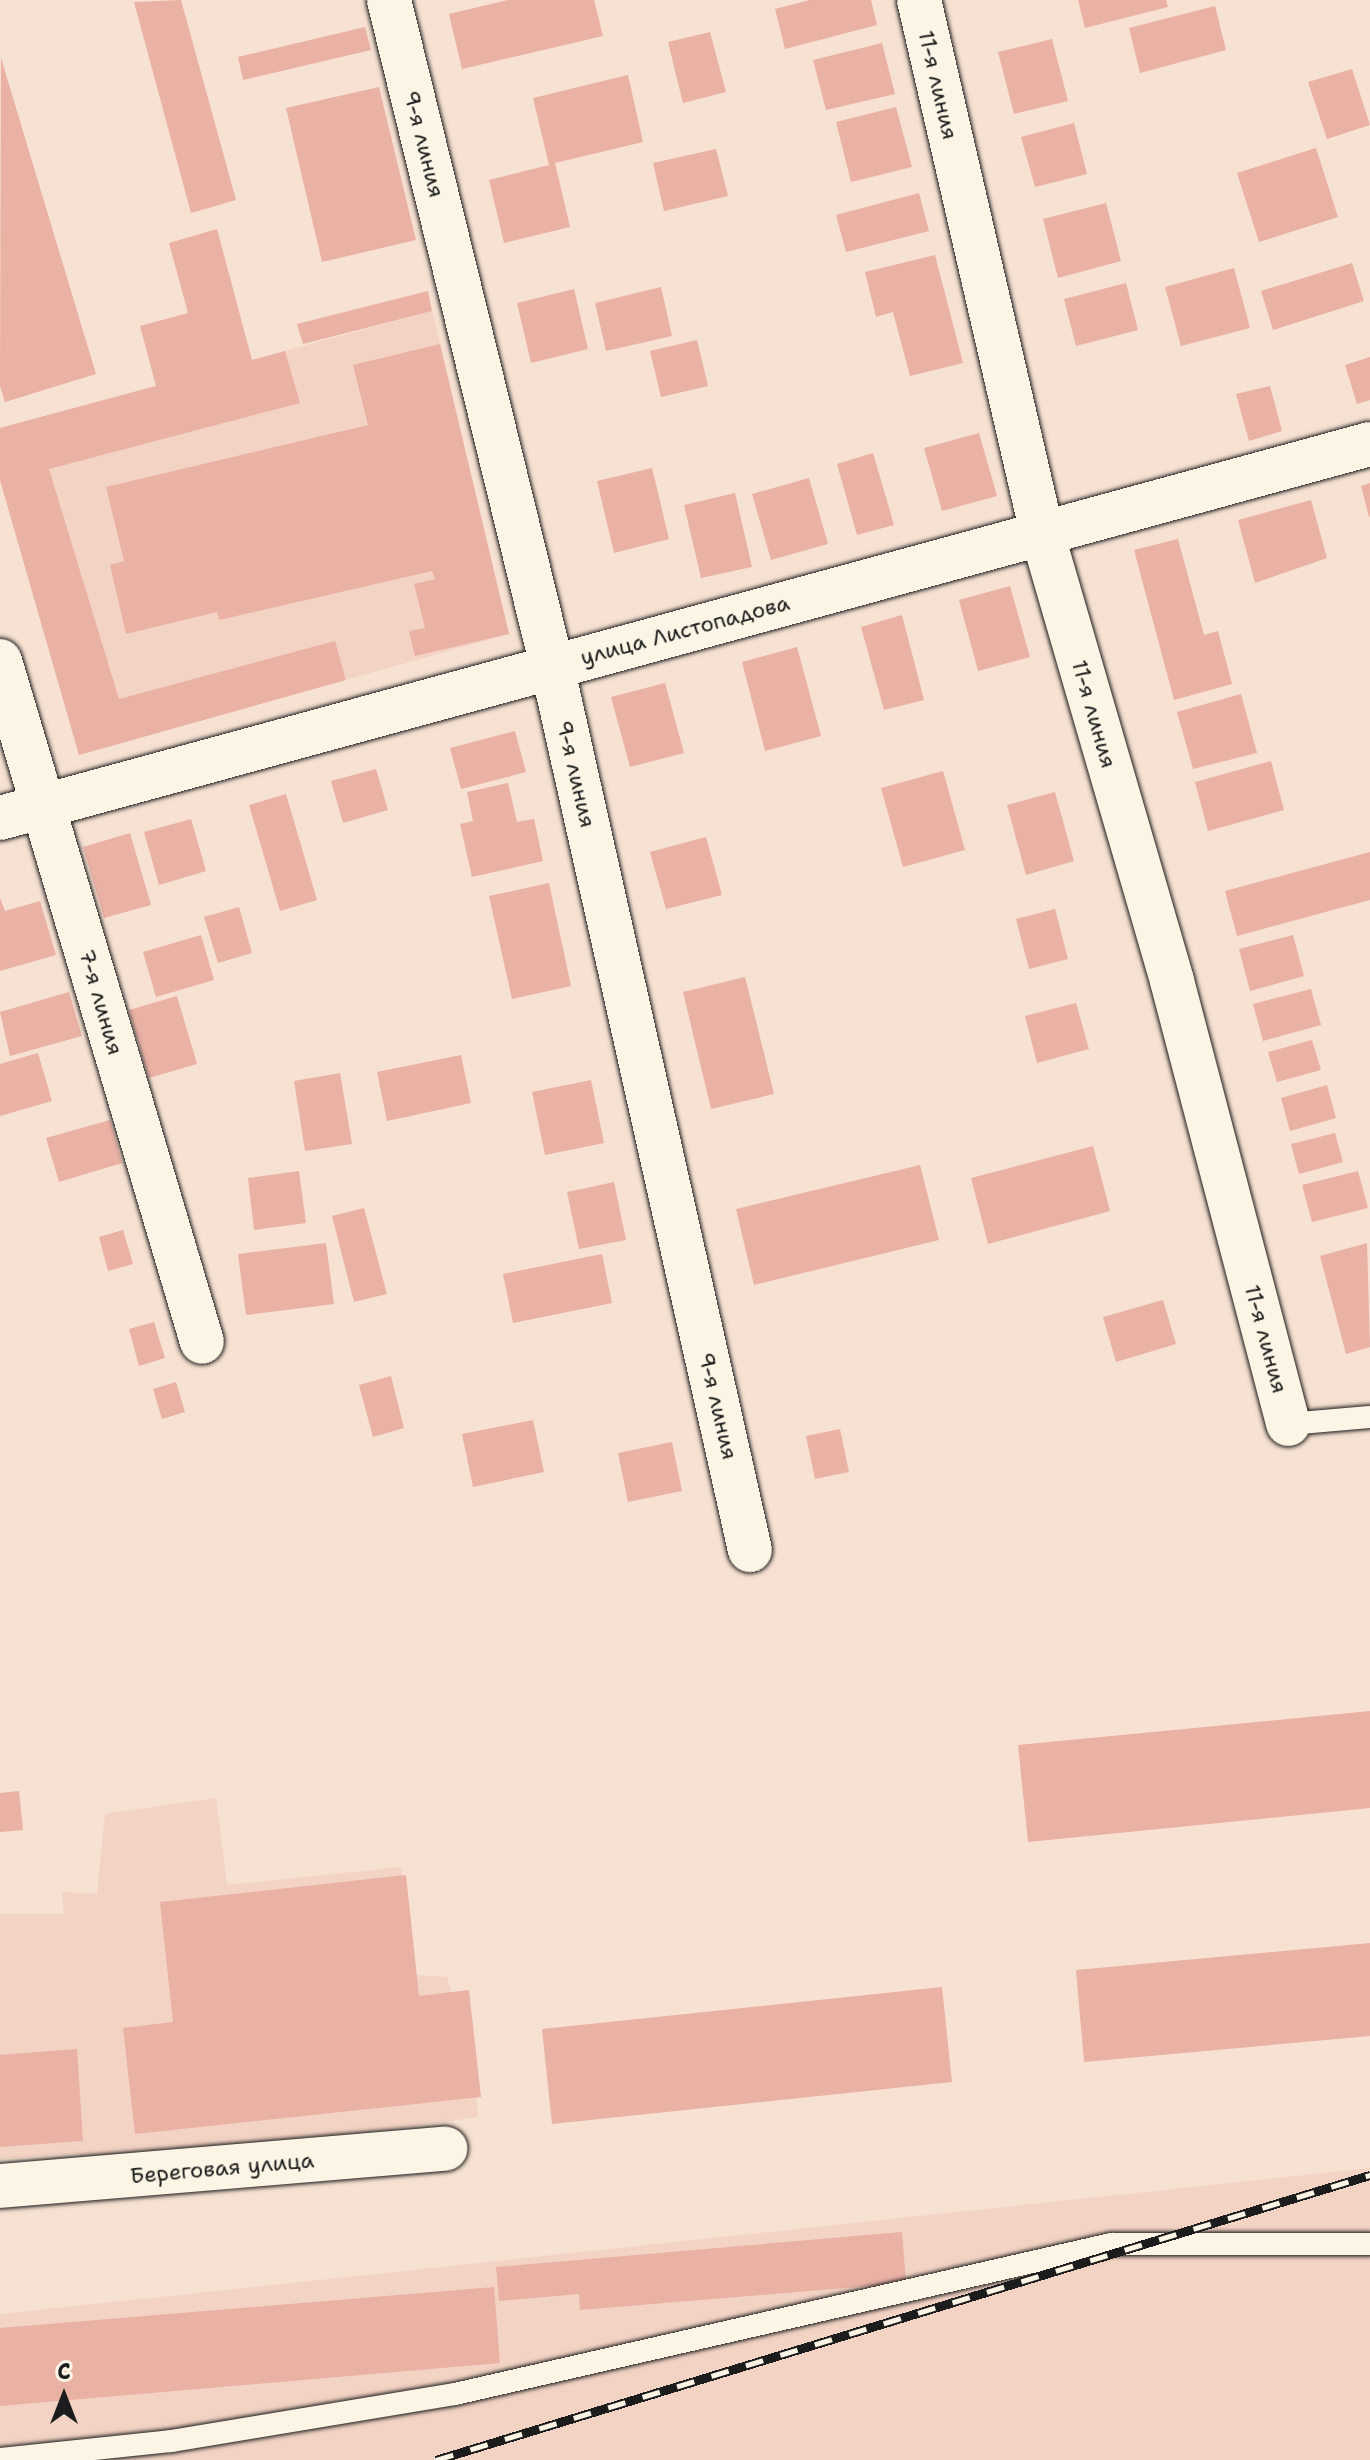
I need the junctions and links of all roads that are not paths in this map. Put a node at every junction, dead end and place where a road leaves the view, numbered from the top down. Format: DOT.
graph roads {
  1 [pos="389,0"];
  2 [pos="919,0"];
  3 [pos="1370,444"];
  4 [pos="1042,533"];
  5 [pos="0,661"];
  6 [pos="552,666"];
  7 [pos="44,806"];
  8 [pos="0,818"];
  9 [pos="202,1342"];
  10 [pos="1370,1417"];
  11 [pos="1288,1424"];
  12 [pos="750,1550"];
  13 [pos="445,2149"];
  14 [pos="0,2186"];
  15 [pos="1370,2244"];
  16 [pos="0,2459"];
  1 -- 6 [label="street, 9-я линия"];
  2 -- 4 [label="street, 11-я линия"];
  3 -- 4 [label="street, улица Листопадова"];
  4 -- 6 [label="street, улица Листопадова"];
  4 -- 11 [label="street, 11-я линия"];
  5 -- 7 [label="street, 7-я линия"];
  6 -- 7 [label="street, улица Листопадова"];
  6 -- 12 [label="street, 9-я линия"];
  7 -- 8 [label="street, улица Листопадова"];
  7 -- 9 [label="street, 7-я линия"];
  10 -- 11 [label="lane"];
  13 -- 14 [label="street, Береговая улица"];
  15 -- 16 [label="lane"];
}
